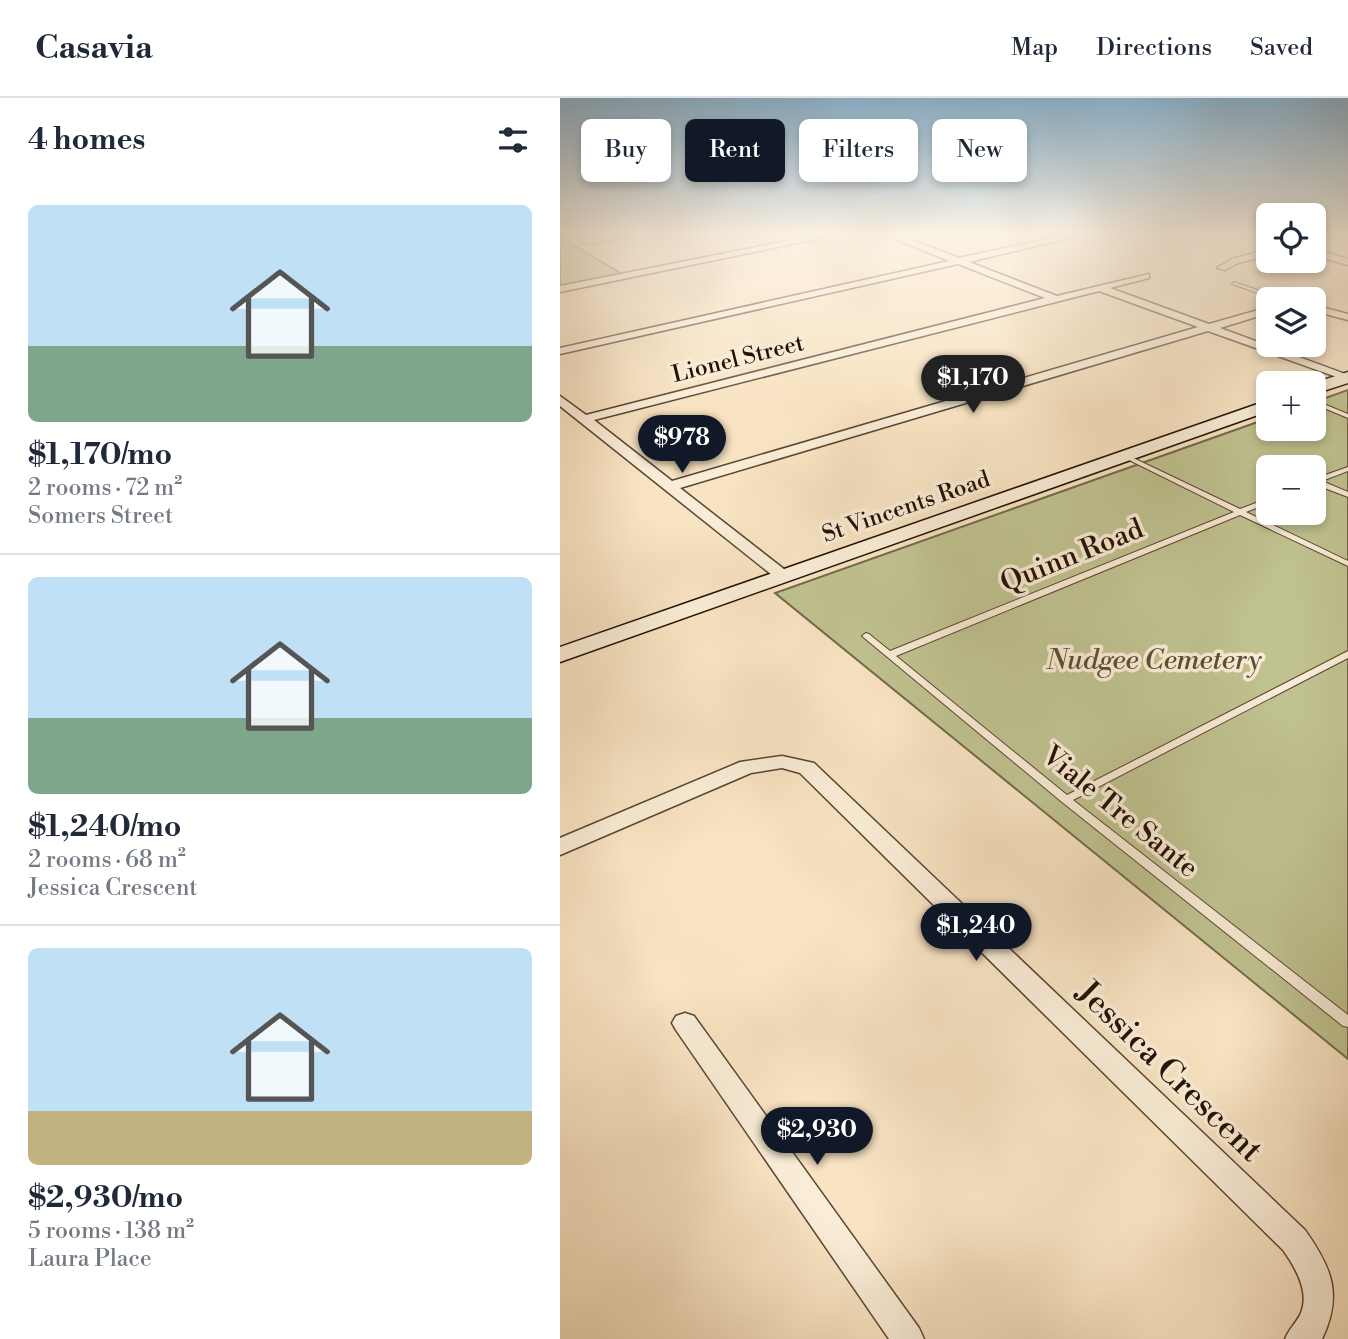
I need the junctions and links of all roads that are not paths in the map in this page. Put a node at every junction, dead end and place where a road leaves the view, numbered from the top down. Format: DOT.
graph roads {
  1 [pos="829,291"];
  2 [pos="1035,291"];
  3 [pos="1088,291"];
  4 [pos="1108,291"];
  5 [pos="1056,299"];
  6 [pos="1326,311"];
  7 [pos="1256,314"];
  8 [pos="1348,317"];
  9 [pos="1209,328"];
  10 [pos="560,351"];
  11 [pos="1347,378"];
  12 [pos="1326,385"];
  13 [pos="560,400"];
  14 [pos="1326,407"];
  15 [pos="1256,410"];
  16 [pos="1348,416"];
  17 [pos="584,419"];
  18 [pos="1125,456"];
  19 [pos="1348,469"];
  20 [pos="1326,478"];
  21 [pos="1326,486"];
  22 [pos="668,487"];
  23 [pos="1348,495"];
  24 [pos="1256,505"];
  25 [pos="1240,512"];
  26 [pos="1348,564"];
  27 [pos="783,576"];
  28 [pos="866,636"];
  29 [pos="892,654"];
  30 [pos="1348,654"];
  31 [pos="560,655"];
  32 [pos="1066,800"];
  33 [pos="560,847"];
  34 [pos="1348,1022"];
  35 [pos="685,1023"];
  36 [pos="908,1339"];
  37 [pos="1301,1339"];
  1 -- 10 [label="street"];
  2 -- 5 [label="street"];
  3 -- 5 [label="street, Lionel Street"];
  4 -- 9 [label="street"];
  5 -- 17 [label="street, Lionel Street"];
  6 -- 8 [label="street"];
  7 -- 9 [label="street"];
  9 -- 11 [label="street"];
  9 -- 22 [label="street"];
  11 -- 12 [label="main road"];
  13 -- 17 [label="street"];
  14 -- 16 [label="lane"];
  15 -- 18 [label="main road, St Vincents Road"];
  17 -- 22 [label="street"];
  18 -- 25 [label="lane"];
  18 -- 27 [label="main road, St Vincents Road"];
  19 -- 20 [label="lane"];
  21 -- 23 [label="lane"];
  22 -- 27 [label="street"];
  24 -- 25 [label="lane, Quinn Road"];
  25 -- 26 [label="lane"];
  25 -- 29 [label="lane, Quinn Road"];
  27 -- 31 [label="main road, St Vincents Road"];
  28 -- 29 [label="lane, Viale Tre Sante"];
  29 -- 32 [label="lane, Viale Tre Sante"];
  30 -- 32 [label="lane"];
  32 -- 34 [label="lane, Viale Tre Sante"];
  33 -- 37 [label="street, Jessica Crescent"];
  35 -- 36 [label="street"];
}
